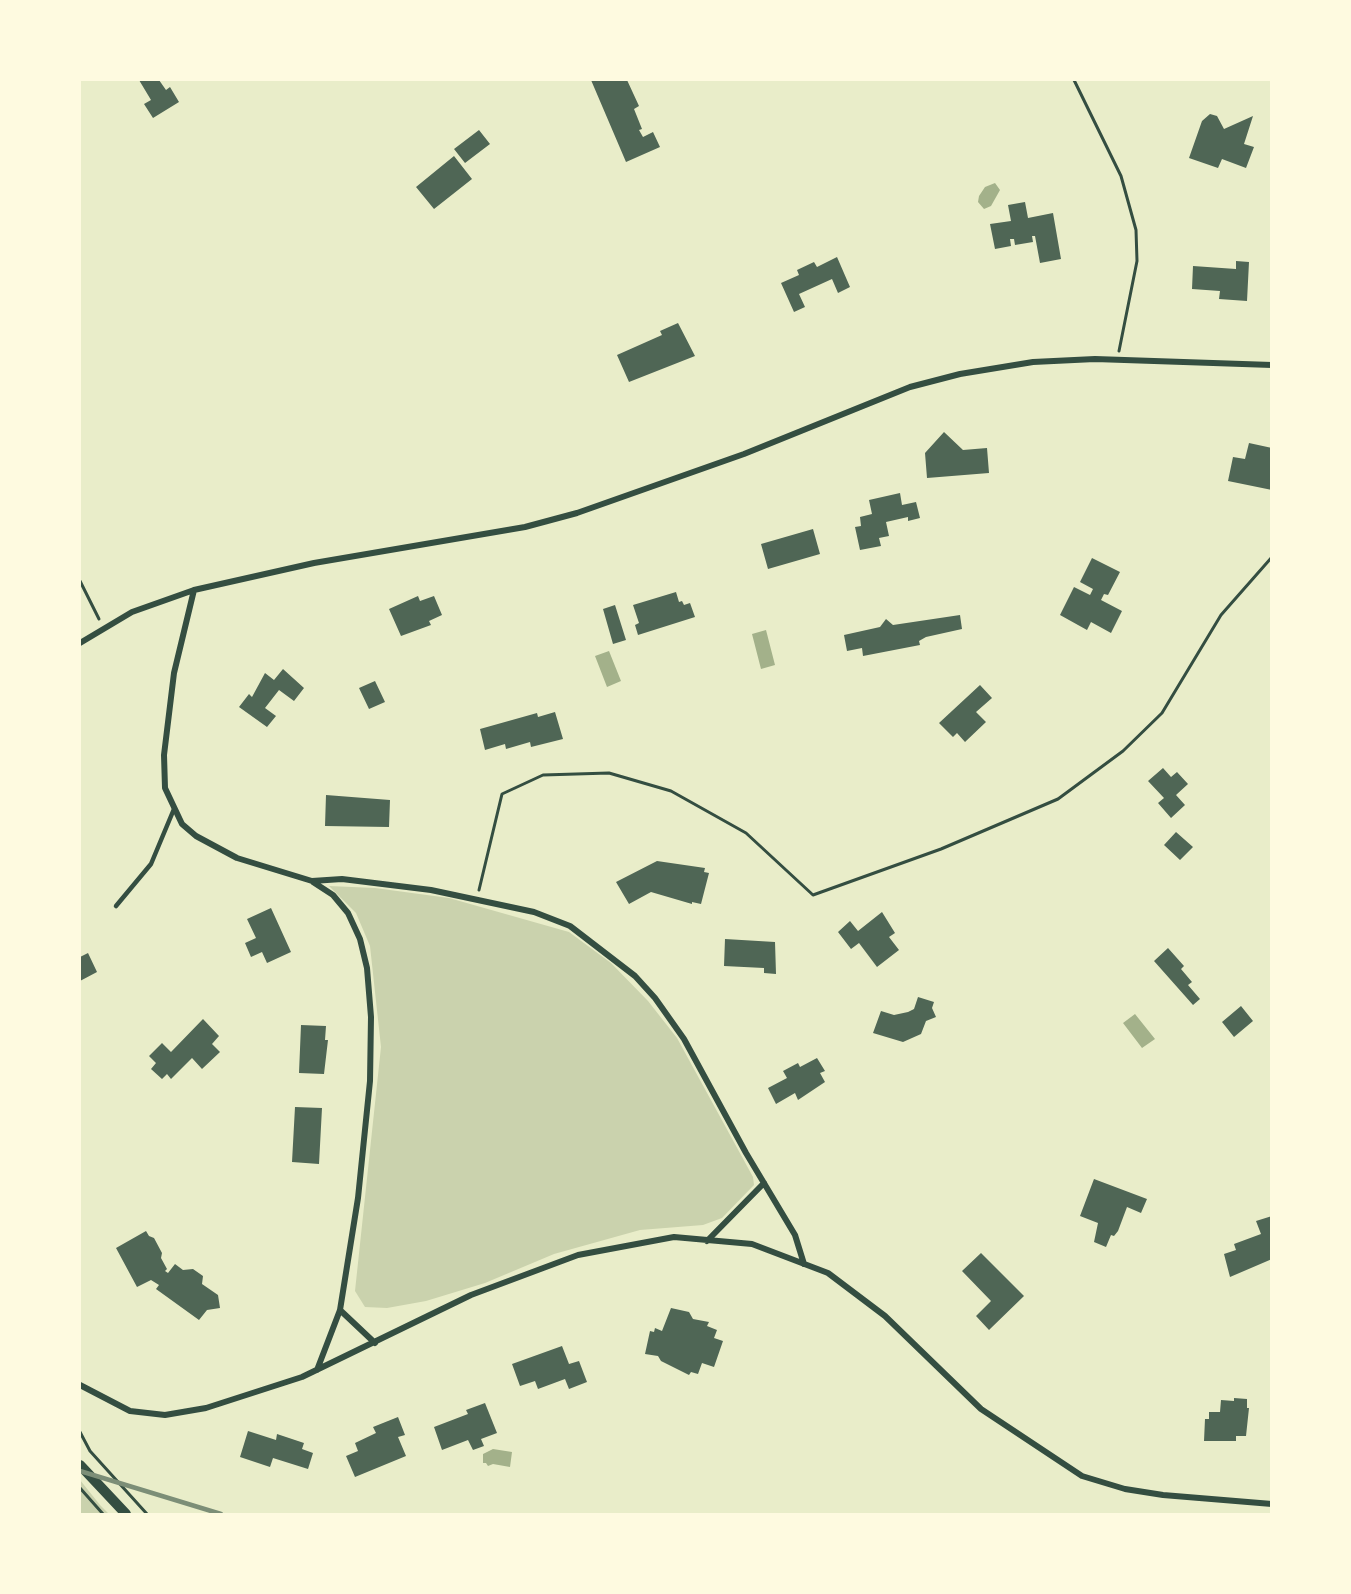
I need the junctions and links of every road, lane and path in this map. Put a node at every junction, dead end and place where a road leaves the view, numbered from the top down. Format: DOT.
graph roads {
  1 [pos="1074,80"];
  2 [pos="1117,359"];
  3 [pos="1272,365"];
  4 [pos="1272,557"];
  5 [pos="80,581"];
  6 [pos="194,590"];
  7 [pos="104,628"];
  8 [pos="80,643"];
  9 [pos="174,809"];
  10 [pos="312,881"];
  11 [pos="478,900"];
  12 [pos="116,906"];
  13 [pos="764,1183"];
  14 [pos="707,1240"];
  15 [pos="804,1264"];
  16 [pos="340,1310"];
  17 [pos="375,1343"];
  18 [pos="316,1370"];
  19 [pos="80,1385"];
  20 [pos="80,1432"];
  21 [pos="80,1465"];
  22 [pos="80,1488"];
  23 [pos="1272,1504"];
  24 [pos="103,1515"];
  25 [pos="126,1515"];
  26 [pos="147,1515"];
  1 -- 2 [label="path"];
  2 -- 3 [label="street"];
  2 -- 6 [label="street"];
  4 -- 11 [label="path"];
  5 -- 7 [label="path"];
  6 -- 7 [label="street"];
  6 -- 9 [label="street"];
  7 -- 8 [label="street"];
  9 -- 10 [label="street"];
  9 -- 12 [label="lane"];
  10 -- 11 [label="street"];
  10 -- 16 [label="street"];
  11 -- 13 [label="street"];
  13 -- 14 [label="street"];
  13 -- 15 [label="street"];
  14 -- 15 [label="street"];
  14 -- 17 [label="street"];
  15 -- 23 [label="street"];
  16 -- 17 [label="street"];
  16 -- 18 [label="street"];
  17 -- 18 [label="street"];
  18 -- 19 [label="street"];
  20 -- 26 [label="path"];
  21 -- 25 [label="street"];
  22 -- 24 [label="path"];
}
